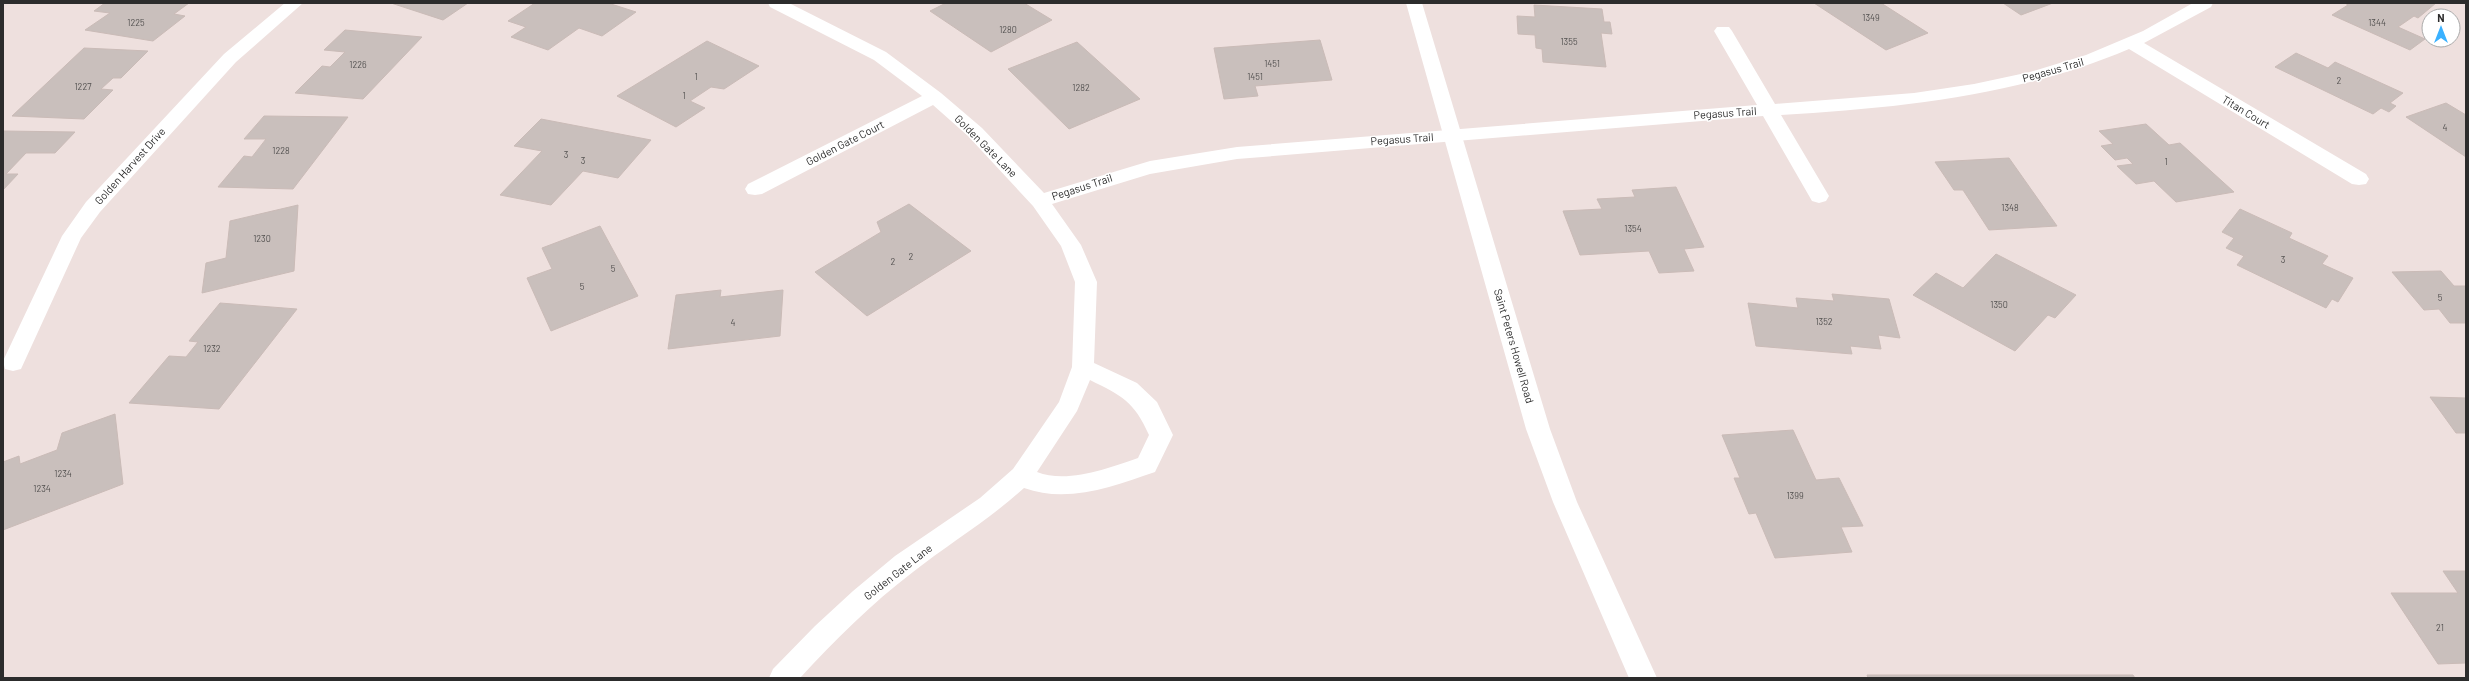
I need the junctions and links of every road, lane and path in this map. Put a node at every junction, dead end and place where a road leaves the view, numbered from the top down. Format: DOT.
graph roads {
  1 [pos="295,3"];
  2 [pos="776,3"];
  3 [pos="1414,3"];
  4 [pos="2205,3"];
  5 [pos="1723,31"];
  6 [pos="2133,44"];
  7 [pos="935,97"];
  8 [pos="1769,110"];
  9 [pos="1453,136"];
  10 [pos="2359,179"];
  11 [pos="755,189"];
  12 [pos="1819,196"];
  13 [pos="1040,201"];
  14 [pos="13,363"];
  15 [pos="1083,367"];
  16 [pos="1021,476"];
  17 [pos="783,678"];
  18 [pos="1644,678"];
  1 -- 14 [label="street, Golden Harvest Drive"];
  2 -- 7 [label="street, Golden Gate Lane"];
  3 -- 9 [label="street, Saint Peters Howell Road"];
  4 -- 6 [label="street, Pegasus Trail"];
  5 -- 8 [label="street, Pegasus Trail"];
  6 -- 8 [label="street, Pegasus Trail"];
  6 -- 10 [label="street, Titan Court"];
  7 -- 11 [label="street, Golden Gate Court"];
  7 -- 13 [label="street, Golden Gate Lane"];
  8 -- 9 [label="street, Pegasus Trail"];
  8 -- 12 [label="street, Pegasus Trail"];
  9 -- 13 [label="street, Pegasus Trail"];
  9 -- 18 [label="street, Saint Peters Howell Road"];
  13 -- 15 [label="street, Golden Gate Lane"];
  15 -- 16 [label="street, Golden Gate Lane"];
  15 -- 16 [label="street"];
  16 -- 17 [label="street, Golden Gate Lane"];
}
